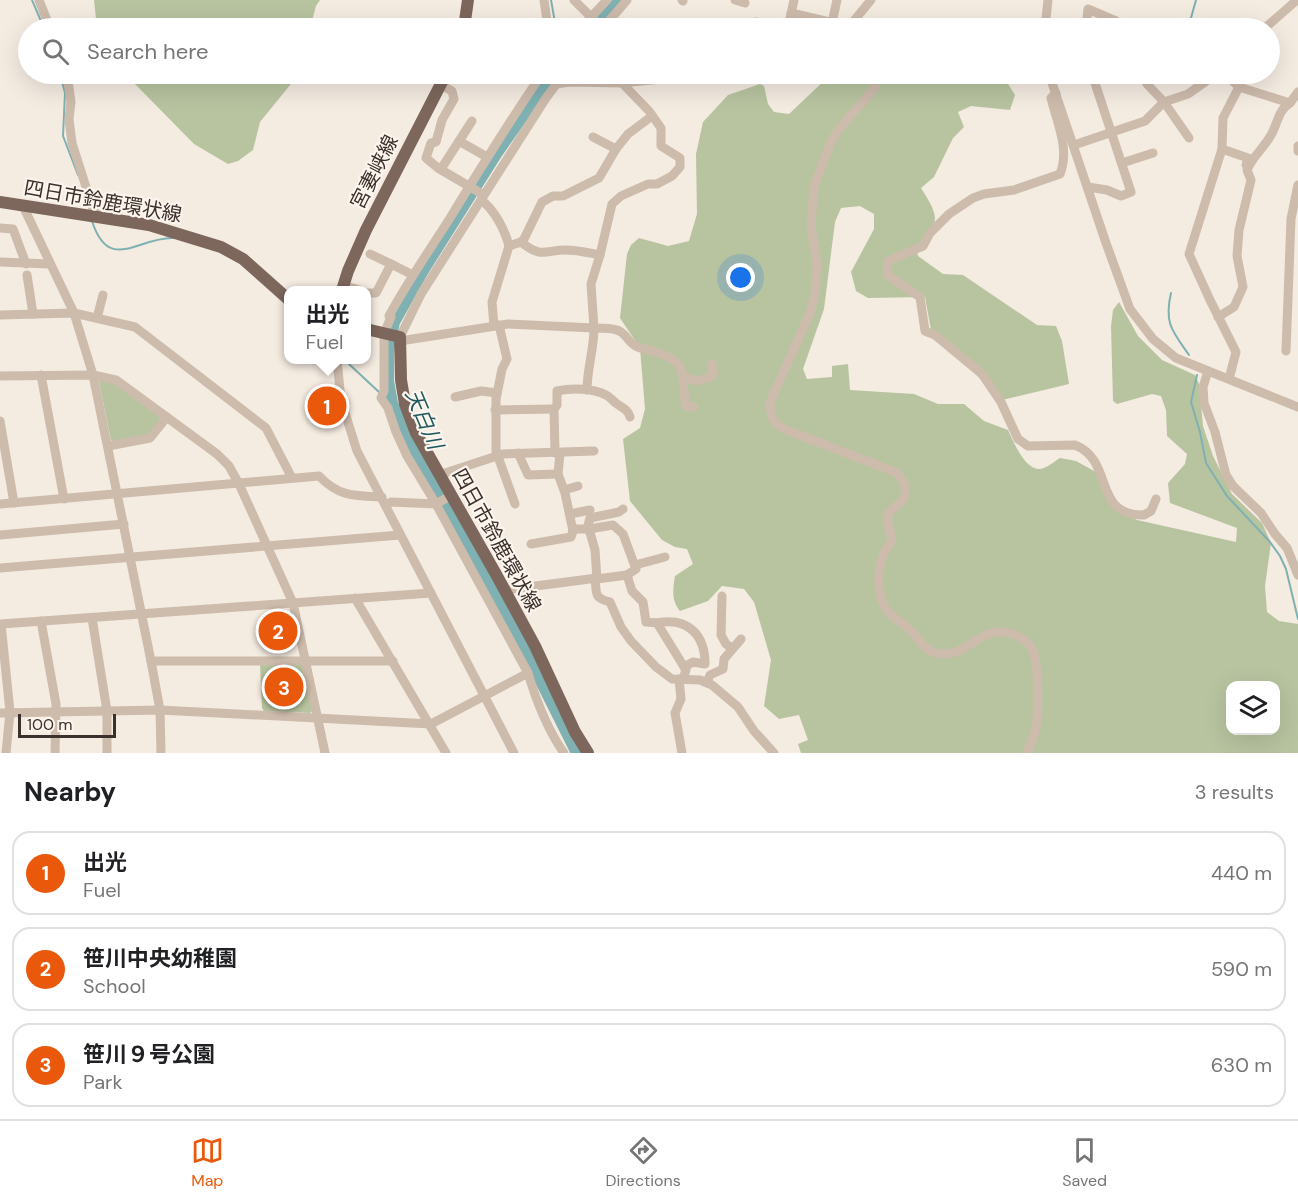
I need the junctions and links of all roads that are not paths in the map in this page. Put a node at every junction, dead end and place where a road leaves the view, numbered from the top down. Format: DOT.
graph roads {
  1 [pos="39,0"];
  2 [pos="468,0"];
  3 [pos="544,0"];
  4 [pos="574,0"];
  5 [pos="607,0"];
  6 [pos="627,0"];
  7 [pos="794,0"];
  8 [pos="837,0"];
  9 [pos="871,0"];
  10 [pos="1048,0"];
  11 [pos="1297,0"];
  12 [pos="791,13"];
  13 [pos="591,17"];
  14 [pos="47,18"];
  15 [pos="465,18"];
  16 [pos="547,18"];
  17 [pos="611,18"];
  18 [pos="789,18"];
  19 [pos="812,18"];
  20 [pos="833,18"];
  21 [pos="856,18"];
  22 [pos="1047,18"];
  23 [pos="1087,18"];
  24 [pos="1109,18"];
  25 [pos="1276,18"];
  26 [pos="68,84"];
  27 [pos="440,84"];
  28 [pos="447,84"];
  29 [pos="535,84"];
  30 [pos="556,84"];
  31 [pos="623,84"];
  32 [pos="875,84"];
  33 [pos="1053,84"];
  34 [pos="1095,84"];
  35 [pos="1148,84"];
  36 [pos="1201,84"];
  37 [pos="1236,84"];
  38 [pos="1239,87"];
  39 [pos="1298,92"];
  40 [pos="1056,93"];
  41 [pos="1164,102"];
  42 [pos="1290,103"];
  43 [pos="652,116"];
  44 [pos="472,121"];
  45 [pos="1112,132"];
  46 [pos="593,137"];
  47 [pos="1189,138"];
  48 [pos="459,141"];
  49 [pos="1074,145"];
  50 [pos="1298,146"];
  51 [pos="616,149"];
  52 [pos="1222,149"];
  53 [pos="1298,151"];
  54 [pos="1153,153"];
  55 [pos="487,158"];
  56 [pos="1122,163"];
  57 [pos="441,169"];
  58 [pos="1247,170"];
  59 [pos="1298,185"];
  60 [pos="470,186"];
  61 [pos="1088,187"];
  62 [pos="482,196"];
  63 [pos="0,202"];
  64 [pos="23,206"];
  65 [pos="92,216"];
  66 [pos="0,228"];
  67 [pos="14,230"];
  68 [pos="34,231"];
  69 [pos="521,242"];
  70 [pos="509,246"];
  71 [pos="370,254"];
  72 [pos="600,255"];
  73 [pos="0,262"];
  74 [pos="26,264"];
  75 [pos="50,264"];
  76 [pos="391,264"];
  77 [pos="27,275"];
  78 [pos="413,275"];
  79 [pos="343,286"];
  80 [pos="371,293"];
  81 [pos="103,295"];
  82 [pos="284,295"];
  83 [pos="74,313"];
  84 [pos="33,314"];
  85 [pos="0,315"];
  86 [pos="1218,317"];
  87 [pos="97,318"];
  88 [pos="496,326"];
  89 [pos="594,328"];
  90 [pos="371,330"];
  91 [pos="385,334"];
  92 [pos="400,339"];
  93 [pos="1286,351"];
  94 [pos="337,364"];
  95 [pos="712,364"];
  96 [pos="1208,371"];
  97 [pos="41,375"];
  98 [pos="93,375"];
  99 [pos="0,376"];
  100 [pos="684,377"];
  101 [pos="1229,379"];
  102 [pos="587,390"];
  103 [pos="497,393"];
  104 [pos="455,397"];
  105 [pos="1298,407"];
  106 [pos="694,408"];
  107 [pos="554,409"];
  108 [pos="495,410"];
  109 [pos="167,417"];
  110 [pos="630,417"];
  111 [pos="0,421"];
  112 [pos="108,446"];
  113 [pos="594,451"];
  114 [pos="518,453"];
  115 [pos="557,453"];
  116 [pos="499,455"];
  117 [pos="558,474"];
  118 [pos="439,475"];
  119 [pos="292,478"];
  120 [pos="239,484"];
  121 [pos="578,486"];
  122 [pos="564,490"];
  123 [pos="118,495"];
  124 [pos="450,495"];
  125 [pos="64,499"];
  126 [pos="1156,499"];
  127 [pos="384,501"];
  128 [pos="14,503"];
  129 [pos="0,504"];
  130 [pos="436,504"];
  131 [pos="515,504"];
  132 [pos="623,509"];
  133 [pos="590,510"];
  134 [pos="570,514"];
  135 [pos="124,524"];
  136 [pos="573,529"];
  137 [pos="588,529"];
  138 [pos="0,535"];
  139 [pos="400,535"];
  140 [pos="531,544"];
  141 [pos="267,545"];
  142 [pos="131,557"];
  143 [pos="665,557"];
  144 [pos="635,565"];
  145 [pos="0,568"];
  146 [pos="627,575"];
  147 [pos="1298,575"];
  148 [pos="596,578"];
  149 [pos="504,590"];
  150 [pos="431,592"];
  151 [pos="722,596"];
  152 [pos="355,598"];
  153 [pos="293,603"];
  154 [pos="142,614"];
  155 [pos="92,618"];
  156 [pos="41,621"];
  157 [pos="657,623"];
  158 [pos="741,639"];
  159 [pos="732,648"];
  160 [pos="151,661"];
  161 [pos="306,661"];
  162 [pos="393,661"];
  163 [pos="684,667"];
  164 [pos="528,673"];
  165 [pos="681,679"];
  166 [pos="707,682"];
  167 [pos="485,696"];
  168 [pos="160,710"];
  169 [pos="57,711"];
  170 [pos="107,711"];
  171 [pos="5,713"];
  172 [pos="318,718"];
  173 [pos="431,724"];
  174 [pos="6,753"];
  175 [pos="55,753"];
  176 [pos="107,753"];
  177 [pos="161,753"];
  178 [pos="325,753"];
  179 [pos="446,753"];
  180 [pos="514,753"];
  181 [pos="564,753"];
  182 [pos="588,753"];
  183 [pos="682,753"];
  184 [pos="774,753"];
  185 [pos="1027,753"];
  1 -- 14 [label="street"];
  2 -- 15 [label="main road"];
  3 -- 16 [label="street"];
  4 -- 13 [label="street"];
  5 -- 13 [label="street"];
  6 -- 17 [label="street"];
  7 -- 12 [label="street"];
  8 -- 20 [label="street"];
  9 -- 21 [label="street"];
  10 -- 22 [label="street"];
  11 -- 25 [label="street"];
  12 -- 18 [label="street"];
  12 -- 19 [label="street"];
  23 -- 24 [label="street"];
  26 -- 65 [label="street"];
  27 -- 79 [label="main road, 宮妻峡線"];
  28 -- 57 [label="street"];
  29 -- 55 [label="street"];
  30 -- 62 [label="street"];
  31 -- 43 [label="street"];
  32 -- 185 [label="street"];
  33 -- 40 [label="street"];
  34 -- 45 [label="street"];
  35 -- 41 [label="street"];
  36 -- 41 [label="street"];
  37 -- 38 [label="street"];
  38 -- 42 [label="street"];
  38 -- 52 [label="street"];
  39 -- 42 [label="street"];
  40 -- 49 [label="street"];
  40 -- 126 [label="street"];
  41 -- 45 [label="street"];
  41 -- 47 [label="street"];
  42 -- 58 [label="street"];
  43 -- 51 [label="street"];
  43 -- 72 [label="street"];
  44 -- 48 [label="street"];
  45 -- 49 [label="street"];
  45 -- 56 [label="street"];
  46 -- 51 [label="street"];
  48 -- 55 [label="street"];
  48 -- 57 [label="street"];
  49 -- 61 [label="street"];
  50 -- 53 [label="street"];
  51 -- 69 [label="street"];
  52 -- 58 [label="street"];
  52 -- 86 [label="street"];
  54 -- 56 [label="street"];
  55 -- 60 [label="street"];
  56 -- 61 [label="street"];
  57 -- 60 [label="street"];
  58 -- 86 [label="street"];
  59 -- 93 [label="street"];
  60 -- 62 [label="street"];
  60 -- 78 [label="street"];
  61 -- 96 [label="street"];
  62 -- 70 [label="street"];
  62 -- 92 [label="street"];
  63 -- 64 [label="main road, 四日市鈴鹿環状線"];
  64 -- 65 [label="main road, 四日市鈴鹿環状線"];
  64 -- 68 [label="street"];
  65 -- 82 [label="main road, 四日市鈴鹿環状線"];
  66 -- 67 [label="street"];
  67 -- 68 [label="street"];
  67 -- 74 [label="street"];
  68 -- 75 [label="street"];
  69 -- 70 [label="street"];
  69 -- 72 [label="street"];
  70 -- 88 [label="street"];
  71 -- 76 [label="street"];
  72 -- 89 [label="street"];
  73 -- 74 [label="street"];
  74 -- 75 [label="street"];
  75 -- 83 [label="street"];
  76 -- 78 [label="street"];
  76 -- 80 [label="street"];
  77 -- 84 [label="street"];
  78 -- 91 [label="street"];
  81 -- 87 [label="street"];
  83 -- 84 [label="street"];
  83 -- 87 [label="street"];
  83 -- 98 [label="street"];
  84 -- 85 [label="street"];
  86 -- 101 [label="street"];
  87 -- 119 [label="street"];
  88 -- 89 [label="street"];
  88 -- 92 [label="street"];
  88 -- 103 [label="street"];
  89 -- 100 [label="street"];
  89 -- 102 [label="street"];
  90 -- 91 [label="main road"];
  91 -- 92 [label="main road"];
  91 -- 130 [label="street"];
  92 -- 118 [label="main road, 四日市鈴鹿環状線"];
  94 -- 127 [label="street"];
  95 -- 100 [label="street"];
  96 -- 101 [label="street"];
  96 -- 147 [label="street"];
  97 -- 98 [label="street"];
  97 -- 99 [label="street"];
  97 -- 125 [label="street"];
  98 -- 109 [label="street"];
  98 -- 112 [label="street"];
  100 -- 106 [label="street"];
  101 -- 105 [label="street"];
  102 -- 107 [label="street"];
  102 -- 110 [label="street"];
  103 -- 104 [label="street"];
  103 -- 108 [label="street"];
  107 -- 108 [label="street"];
  107 -- 115 [label="street"];
  108 -- 116 [label="street"];
  109 -- 112 [label="street"];
  109 -- 120 [label="street"];
  111 -- 128 [label="street"];
  112 -- 123 [label="street"];
  113 -- 115 [label="street"];
  114 -- 115 [label="street"];
  114 -- 116 [label="street"];
  114 -- 117 [label="street"];
  115 -- 117 [label="street"];
  116 -- 118 [label="street"];
  116 -- 131 [label="street"];
  117 -- 122 [label="street"];
  118 -- 124 [label="main road, 四日市鈴鹿環状線"];
  119 -- 120 [label="street"];
  119 -- 127 [label="street"];
  120 -- 123 [label="street"];
  120 -- 141 [label="street"];
  121 -- 122 [label="street"];
  122 -- 134 [label="street"];
  123 -- 125 [label="street"];
  123 -- 135 [label="street"];
  124 -- 130 [label="street"];
  124 -- 149 [label="main road, 四日市鈴鹿環状線"];
  125 -- 128 [label="street"];
  127 -- 130 [label="street"];
  127 -- 139 [label="street"];
  128 -- 129 [label="street"];
  130 -- 164 [label="street"];
  132 -- 137 [label="street"];
  133 -- 134 [label="street"];
  134 -- 136 [label="street"];
  135 -- 138 [label="street"];
  135 -- 142 [label="street"];
  136 -- 137 [label="street"];
  136 -- 140 [label="street"];
  137 -- 144 [label="street"];
  137 -- 148 [label="street"];
  139 -- 141 [label="street"];
  139 -- 150 [label="street"];
  141 -- 142 [label="street"];
  141 -- 153 [label="street"];
  142 -- 145 [label="street"];
  142 -- 154 [label="street"];
  143 -- 144 [label="street"];
  144 -- 146 [label="street"];
  146 -- 148 [label="street"];
  146 -- 157 [label="street"];
  148 -- 149 [label="street"];
  148 -- 165 [label="street"];
  149 -- 182 [label="main road, 四日市鈴鹿環状線"];
  150 -- 152 [label="street"];
  150 -- 167 [label="street"];
  151 -- 159 [label="street"];
  152 -- 153 [label="street"];
  152 -- 162 [label="street"];
  153 -- 154 [label="street"];
  153 -- 161 [label="street"];
  154 -- 155 [label="street"];
  154 -- 160 [label="street"];
  155 -- 156 [label="street"];
  155 -- 170 [label="street"];
  156 -- 169 [label="street"];
  156 -- 171 [label="street"];
  157 -- 163 [label="street"];
  157 -- 163 [label="street"];
  158 -- 159 [label="street"];
  159 -- 166 [label="street"];
  160 -- 161 [label="street"];
  160 -- 168 [label="street"];
  161 -- 162 [label="street"];
  161 -- 172 [label="street"];
  162 -- 173 [label="street"];
  163 -- 165 [label="street"];
  164 -- 167 [label="street"];
  164 -- 181 [label="street"];
  165 -- 166 [label="street"];
  165 -- 183 [label="street"];
  166 -- 184 [label="street"];
  167 -- 173 [label="street"];
  167 -- 180 [label="street"];
  168 -- 170 [label="street"];
  168 -- 172 [label="street"];
  168 -- 177 [label="street"];
  169 -- 170 [label="street"];
  169 -- 171 [label="street"];
  169 -- 175 [label="street"];
  170 -- 176 [label="street"];
  171 -- 174 [label="street"];
  172 -- 173 [label="street"];
  172 -- 178 [label="street"];
  173 -- 179 [label="street"];
}
